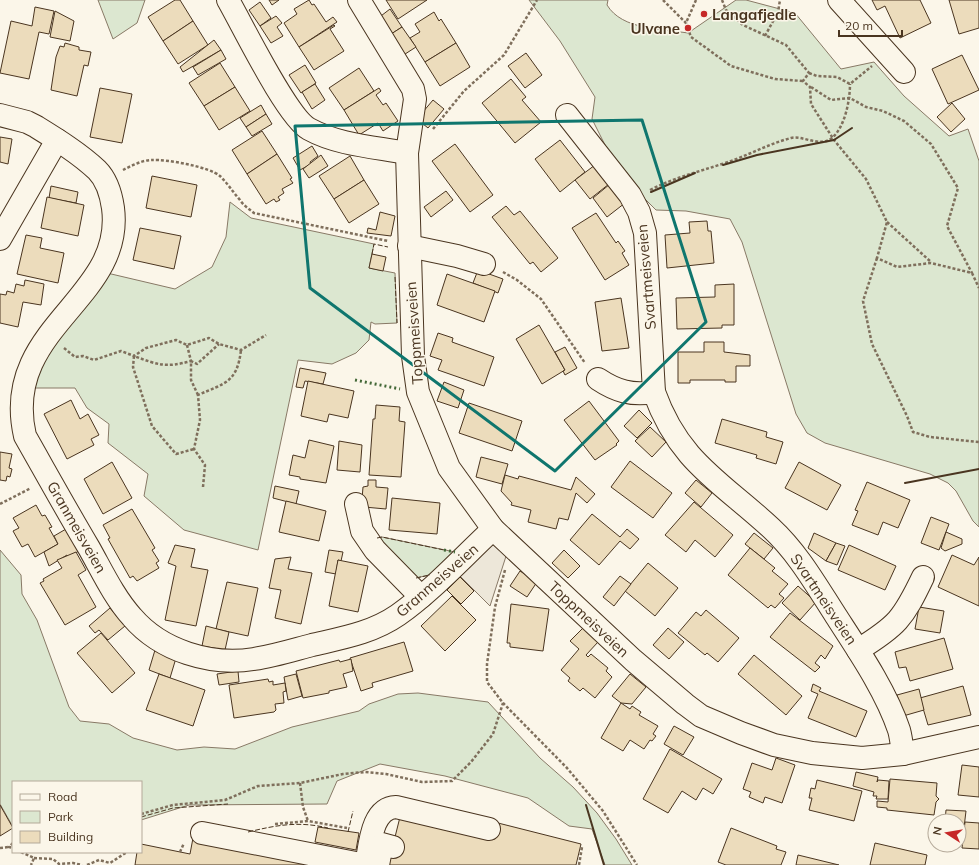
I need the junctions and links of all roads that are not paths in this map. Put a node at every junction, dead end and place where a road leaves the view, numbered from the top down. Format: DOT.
graph roads {
  1 [pos="228,0"];
  2 [pos="360,0"];
  3 [pos="839,0"];
  4 [pos="904,72"];
  5 [pos="0,115"];
  6 [pos="567,115"];
  7 [pos="57,140"];
  8 [pos="407,153"];
  9 [pos="0,239"];
  10 [pos="409,246"];
  11 [pos="484,264"];
  12 [pos="598,379"];
  13 [pos="654,392"];
  14 [pos="356,504"];
  15 [pos="493,529"];
  16 [pos="923,577"];
  17 [pos="421,597"];
  18 [pos="858,650"];
  19 [pos="979,737"];
  20 [pos="903,754"];
  21 [pos="489,829"];
  22 [pos="202,833"];
  23 [pos="393,847"];
  24 [pos="366,865"];
  25 [pos="378,865"];
  1 -- 8 [label="street"];
  2 -- 8 [label="street, Toppmeisveien"];
  3 -- 4 [label="street"];
  5 -- 7 [label="street, Granmeisveien"];
  6 -- 13 [label="street, Svartmeisveien"];
  7 -- 9 [label="street"];
  7 -- 17 [label="street, Granmeisveien"];
  8 -- 10 [label="street, Toppmeisveien"];
  10 -- 11 [label="street"];
  10 -- 15 [label="street, Toppmeisveien"];
  12 -- 13 [label="street"];
  13 -- 18 [label="street, Svartmeisveien"];
  14 -- 17 [label="street"];
  15 -- 17 [label="street, Granmeisveien"];
  15 -- 20 [label="street, Toppmeisveien"];
  16 -- 18 [label="street"];
  18 -- 20 [label="street, Svartmeisveien"];
  19 -- 20 [label="street, Toppmeisveien"];
  21 -- 24 [label="street"];
  22 -- 24 [label="street"];
  23 -- 25 [label="street"];
}
